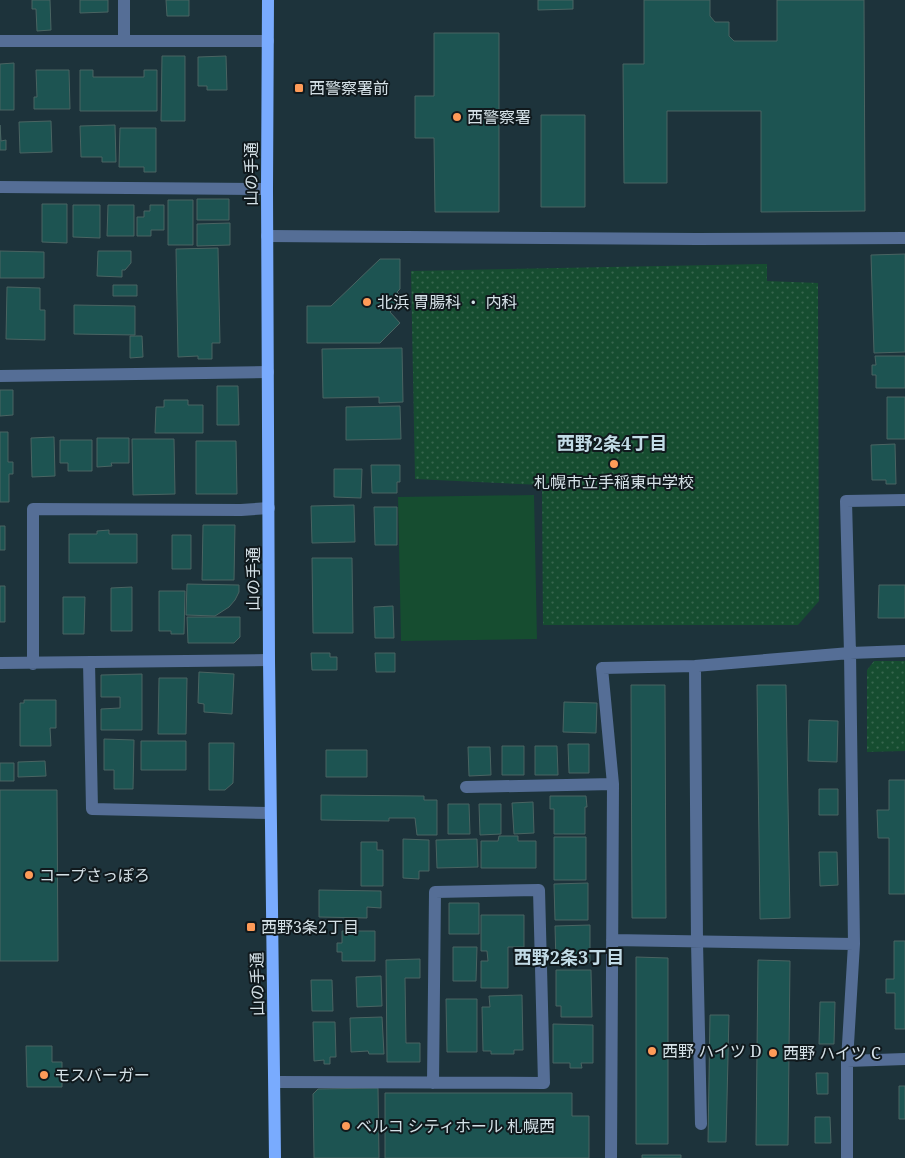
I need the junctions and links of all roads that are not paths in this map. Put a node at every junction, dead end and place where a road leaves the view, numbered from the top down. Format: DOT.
graph roads {
  1 [pos="124,0"];
  2 [pos="268,0"];
  3 [pos="0,41"];
  4 [pos="124,41"];
  5 [pos="268,41"];
  6 [pos="0,187"];
  7 [pos="266,189"];
  8 [pos="267,236"];
  9 [pos="905,238"];
  10 [pos="268,372"];
  11 [pos="0,376"];
  12 [pos="905,500"];
  13 [pos="269,508"];
  14 [pos="905,651"];
  15 [pos="850,653"];
  16 [pos="269,660"];
  17 [pos="89,662"];
  18 [pos="0,663"];
  19 [pos="33,664"];
  20 [pos="695,666"];
  21 [pos="613,784"];
  22 [pos="466,787"];
  23 [pos="270,813"];
  24 [pos="612,940"];
  25 [pos="697,942"];
  26 [pos="854,944"];
  27 [pos="905,1059"];
  28 [pos="847,1061"];
  29 [pos="275,1082"];
  30 [pos="433,1083"];
  31 [pos="702,1124"];
  32 [pos="275,1158"];
  33 [pos="612,1158"];
  34 [pos="847,1158"];
  1 -- 4 [label="street"];
  2 -- 5 [label="main road, 山の手通"];
  3 -- 4 [label="street"];
  4 -- 5 [label="street"];
  5 -- 7 [label="main road, 山の手通"];
  6 -- 7 [label="street"];
  7 -- 8 [label="main road, 山の手通"];
  8 -- 9 [label="street"];
  8 -- 10 [label="main road, 山の手通"];
  10 -- 11 [label="street"];
  10 -- 13 [label="main road, 山の手通"];
  12 -- 15 [label="street"];
  13 -- 16 [label="main road, 山の手通"];
  13 -- 19 [label="street"];
  14 -- 15 [label="street"];
  15 -- 20 [label="street"];
  15 -- 26 [label="street"];
  16 -- 17 [label="street"];
  16 -- 23 [label="main road, 山の手通"];
  17 -- 19 [label="street"];
  17 -- 23 [label="street"];
  18 -- 19 [label="street"];
  20 -- 21 [label="street"];
  20 -- 25 [label="street"];
  21 -- 22 [label="street"];
  21 -- 24 [label="street"];
  23 -- 29 [label="main road, 山の手通"];
  24 -- 25 [label="street"];
  24 -- 33 [label="street"];
  25 -- 26 [label="street"];
  25 -- 31 [label="street"];
  26 -- 28 [label="street"];
  27 -- 28 [label="street"];
  28 -- 34 [label="street"];
  29 -- 30 [label="street"];
  29 -- 32 [label="main road, 山の手通"];
  30 -- 30 [label="street"];
}
